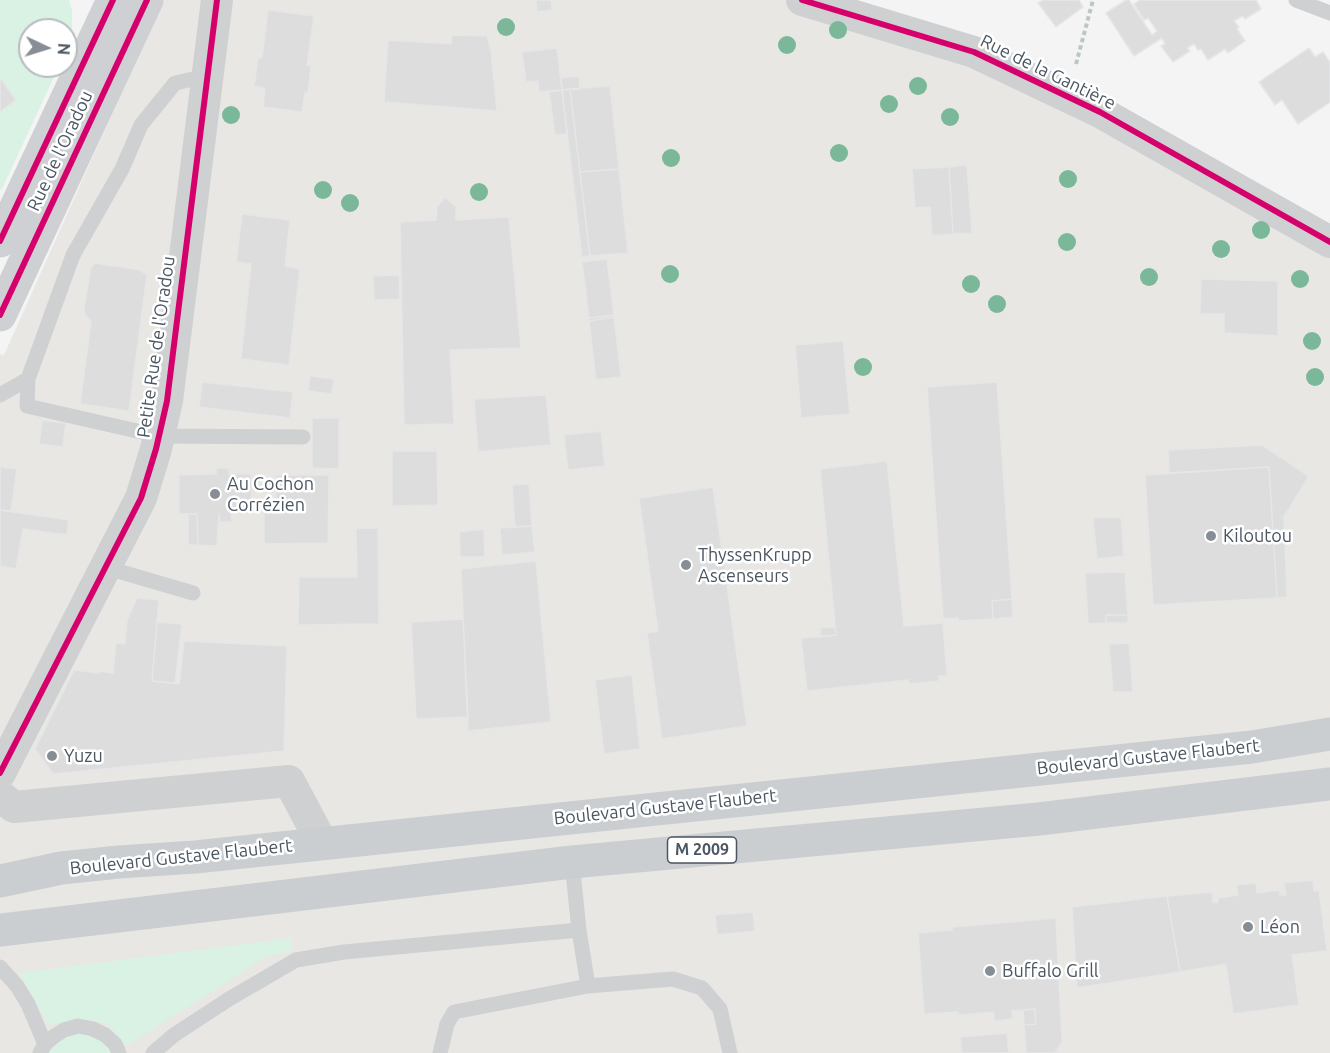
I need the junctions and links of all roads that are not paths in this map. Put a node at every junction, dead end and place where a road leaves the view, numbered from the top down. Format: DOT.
graph roads {
  1 [pos="217,0"];
  2 [pos="802,0"];
  3 [pos="1296,0"];
  4 [pos="129,3"];
  5 [pos="1330,13"];
  6 [pos="207,76"];
  7 [pos="0,241"];
  8 [pos="1330,242"];
  9 [pos="0,284"];
  10 [pos="0,315"];
  11 [pos="28,379"];
  12 [pos="0,395"];
  13 [pos="159,436"];
  14 [pos="303,437"];
  15 [pos="104,567"];
  16 [pos="192,593"];
  17 [pos="1330,734"];
  18 [pos="0,773"];
  19 [pos="1330,784"];
  20 [pos="0,796"];
  21 [pos="322,843"];
  22 [pos="572,862"];
  23 [pos="0,881"];
  24 [pos="0,930"];
  25 [pos="579,930"];
  26 [pos="0,967"];
  27 [pos="588,986"];
  28 [pos="42,1049"];
  29 [pos="120,1053"];
  30 [pos="153,1053"];
  31 [pos="440,1053"];
  32 [pos="730,1053"];
  1 -- 6 [label="street, Petite Rue de l'Oradou"];
  2 -- 8 [label="street, Rue de la Gantière"];
  3 -- 5 [label="lane"];
  4 -- 7 [label="main road, Rue de l'Oradou"];
  4 -- 9 [label="lane"];
  4 -- 10 [label="main road, Rue de l'Oradou"];
  6 -- 11 [label="lane"];
  6 -- 13 [label="street, Petite Rue de l'Oradou"];
  11 -- 12 [label="lane"];
  11 -- 13 [label="lane"];
  13 -- 14 [label="lane"];
  13 -- 15 [label="street, Petite Rue de l'Oradou"];
  15 -- 16 [label="lane"];
  15 -- 18 [label="street, Petite Rue de l'Oradou"];
  17 -- 21 [label="main road, Boulevard Gustave Flaubert"];
  19 -- 22 [label="main road, M 2009"];
  20 -- 21 [label="street"];
  21 -- 23 [label="main road, Boulevard Gustave Flaubert"];
  22 -- 24 [label="main road, M 2009"];
  22 -- 25 [label="lane"];
  25 -- 27 [label="lane"];
  25 -- 30 [label="lane"];
  26 -- 28 [label="lane"];
  27 -- 31 [label="lane"];
  27 -- 32 [label="lane"];
  28 -- 29 [label="lane"];
}
